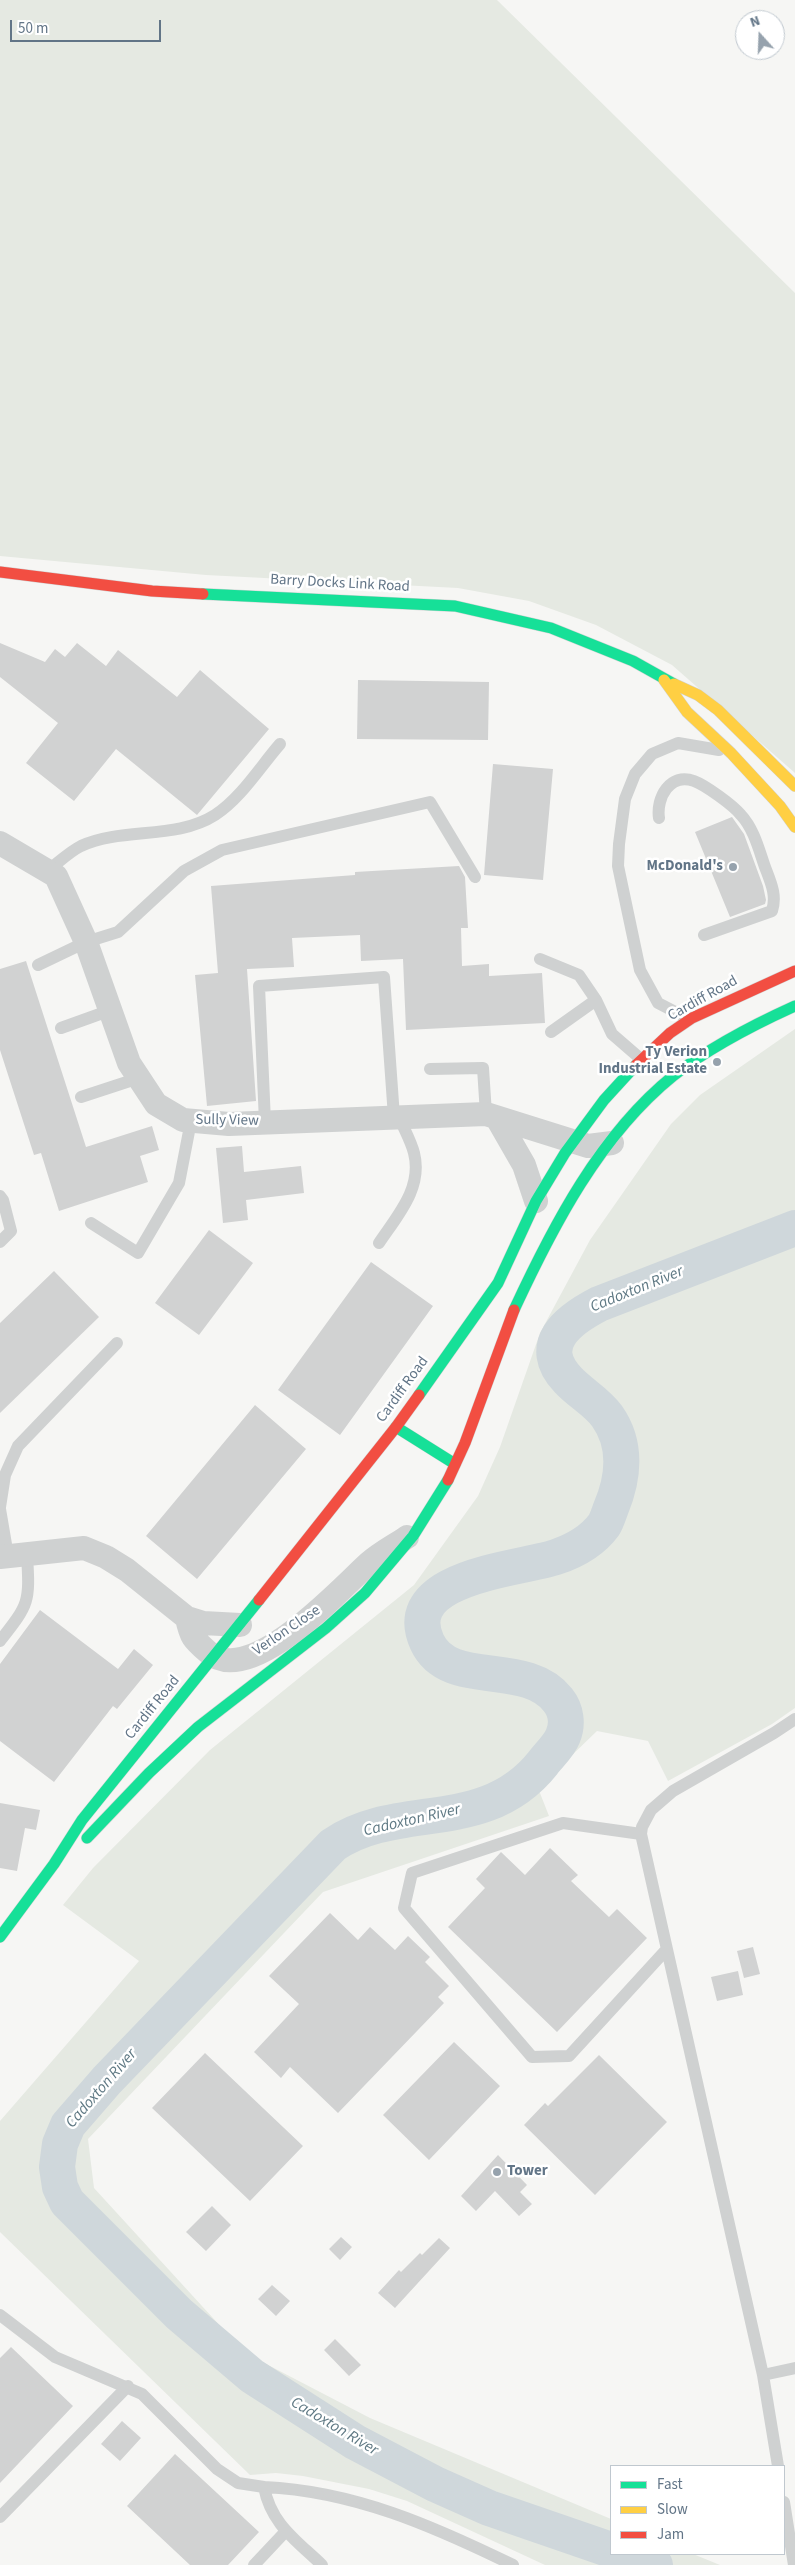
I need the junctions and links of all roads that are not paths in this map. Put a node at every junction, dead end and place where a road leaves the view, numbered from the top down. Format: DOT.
graph roads {
  1 [pos="0,572"];
  2 [pos="664,680"];
  3 [pos="280,744"];
  4 [pos="731,753"];
  5 [pos="795,786"];
  6 [pos="658,818"];
  7 [pos="795,827"];
  8 [pos="0,843"];
  9 [pos="47,871"];
  10 [pos="475,877"];
  11 [pos="704,935"];
  12 [pos="86,942"];
  13 [pos="540,959"];
  14 [pos="38,965"];
  15 [pos="795,971"];
  16 [pos="596,1000"];
  17 [pos="795,1006"];
  18 [pos="110,1010"];
  19 [pos="690,1020"];
  20 [pos="61,1028"];
  21 [pos="551,1032"];
  22 [pos="642,1060"];
  23 [pos="430,1069"];
  24 [pos="139,1078"];
  25 [pos="81,1097"];
  26 [pos="492,1116"];
  27 [pos="396,1117"];
  28 [pos="192,1121"];
  29 [pos="265,1122"];
  30 [pos="572,1140"];
  31 [pos="612,1143"];
  32 [pos="0,1196"];
  33 [pos="536,1201"];
  34 [pos="91,1223"];
  35 [pos="0,1242"];
  36 [pos="379,1243"];
  37 [pos="117,1343"];
  38 [pos="396,1427"];
  39 [pos="455,1464"];
  40 [pos="0,1508"];
  41 [pos="415,1532"];
  42 [pos="12,1556"];
  43 [pos="187,1618"];
  44 [pos="240,1625"];
  45 [pos="0,1641"];
  46 [pos="214,1658"];
  47 [pos="795,1718"];
  48 [pos="641,1834"];
  49 [pos="54,1864"];
  50 [pos="0,1937"];
  51 [pos="666,1950"];
  52 [pos="0,2315"];
  53 [pos="795,2368"];
  54 [pos="763,2375"];
  55 [pos="128,2386"];
  56 [pos="778,2465"];
  57 [pos="264,2487"];
  58 [pos="785,2508"];
  59 [pos="0,2517"];
  60 [pos="286,2531"];
  61 [pos="254,2565"];
  62 [pos="322,2565"];
  63 [pos="514,2565"];
  64 [pos="794,2565"];
  1 -- 2 [label="main road, Barry Docks Link Road"];
  2 -- 4 [label="main road, Barry Docks Link Road"];
  2 -- 5 [label="main road, Barry Docks Link Road"];
  3 -- 9 [label="lane"];
  4 -- 7 [label="main road, Barry Docks Link Road"];
  4 -- 19 [label="lane"];
  6 -- 11 [label="lane"];
  8 -- 9 [label="street, Sully View"];
  9 -- 12 [label="street, Sully View"];
  10 -- 12 [label="lane"];
  12 -- 14 [label="lane"];
  12 -- 18 [label="street, Sully View"];
  13 -- 16 [label="lane"];
  15 -- 19 [label="main road, Cardiff Road"];
  16 -- 21 [label="lane"];
  16 -- 22 [label="lane"];
  17 -- 31 [label="main road, Cardiff Road"];
  18 -- 20 [label="lane"];
  18 -- 24 [label="street, Sully View"];
  19 -- 22 [label="main road, Cardiff Road"];
  22 -- 30 [label="main road, Cardiff Road"];
  23 -- 26 [label="lane"];
  24 -- 25 [label="lane"];
  24 -- 28 [label="street, Sully View"];
  26 -- 27 [label="street, Sully View"];
  26 -- 30 [label="street, Sully View"];
  26 -- 33 [label="street"];
  27 -- 29 [label="street, Sully View"];
  27 -- 29 [label="lane"];
  27 -- 36 [label="lane"];
  28 -- 29 [label="street, Sully View"];
  28 -- 34 [label="lane"];
  30 -- 31 [label="street, Sully View"];
  30 -- 33 [label="main road, Cardiff Road"];
  31 -- 39 [label="main road, Cardiff Road"];
  32 -- 35 [label="lane"];
  33 -- 38 [label="main road, Cardiff Road"];
  37 -- 40 [label="lane"];
  38 -- 39 [label="main road"];
  38 -- 44 [label="main road, Cardiff Road"];
  39 -- 41 [label="main road, Cardiff Road"];
  40 -- 42 [label="lane"];
  41 -- 46 [label="street, Verlon Close"];
  41 -- 49 [label="main road, Cardiff Road"];
  42 -- 43 [label="street, Verlon Close"];
  42 -- 45 [label="lane"];
  43 -- 44 [label="street, Verlon Close"];
  43 -- 46 [label="street"];
  44 -- 46 [label="main road, Cardiff Road"];
  46 -- 49 [label="main road, Cardiff Road"];
  47 -- 48 [label="lane"];
  48 -- 51 [label="lane"];
  48 -- 51 [label="lane"];
  49 -- 50 [label="main road, Cardiff Road"];
  51 -- 54 [label="lane"];
  52 -- 55 [label="lane"];
  53 -- 54 [label="lane"];
  54 -- 56 [label="lane"];
  55 -- 57 [label="lane"];
  55 -- 59 [label="lane"];
  57 -- 60 [label="lane"];
  57 -- 63 [label="lane"];
  58 -- 64 [label="lane"];
  60 -- 61 [label="lane"];
  60 -- 62 [label="lane"];
}
